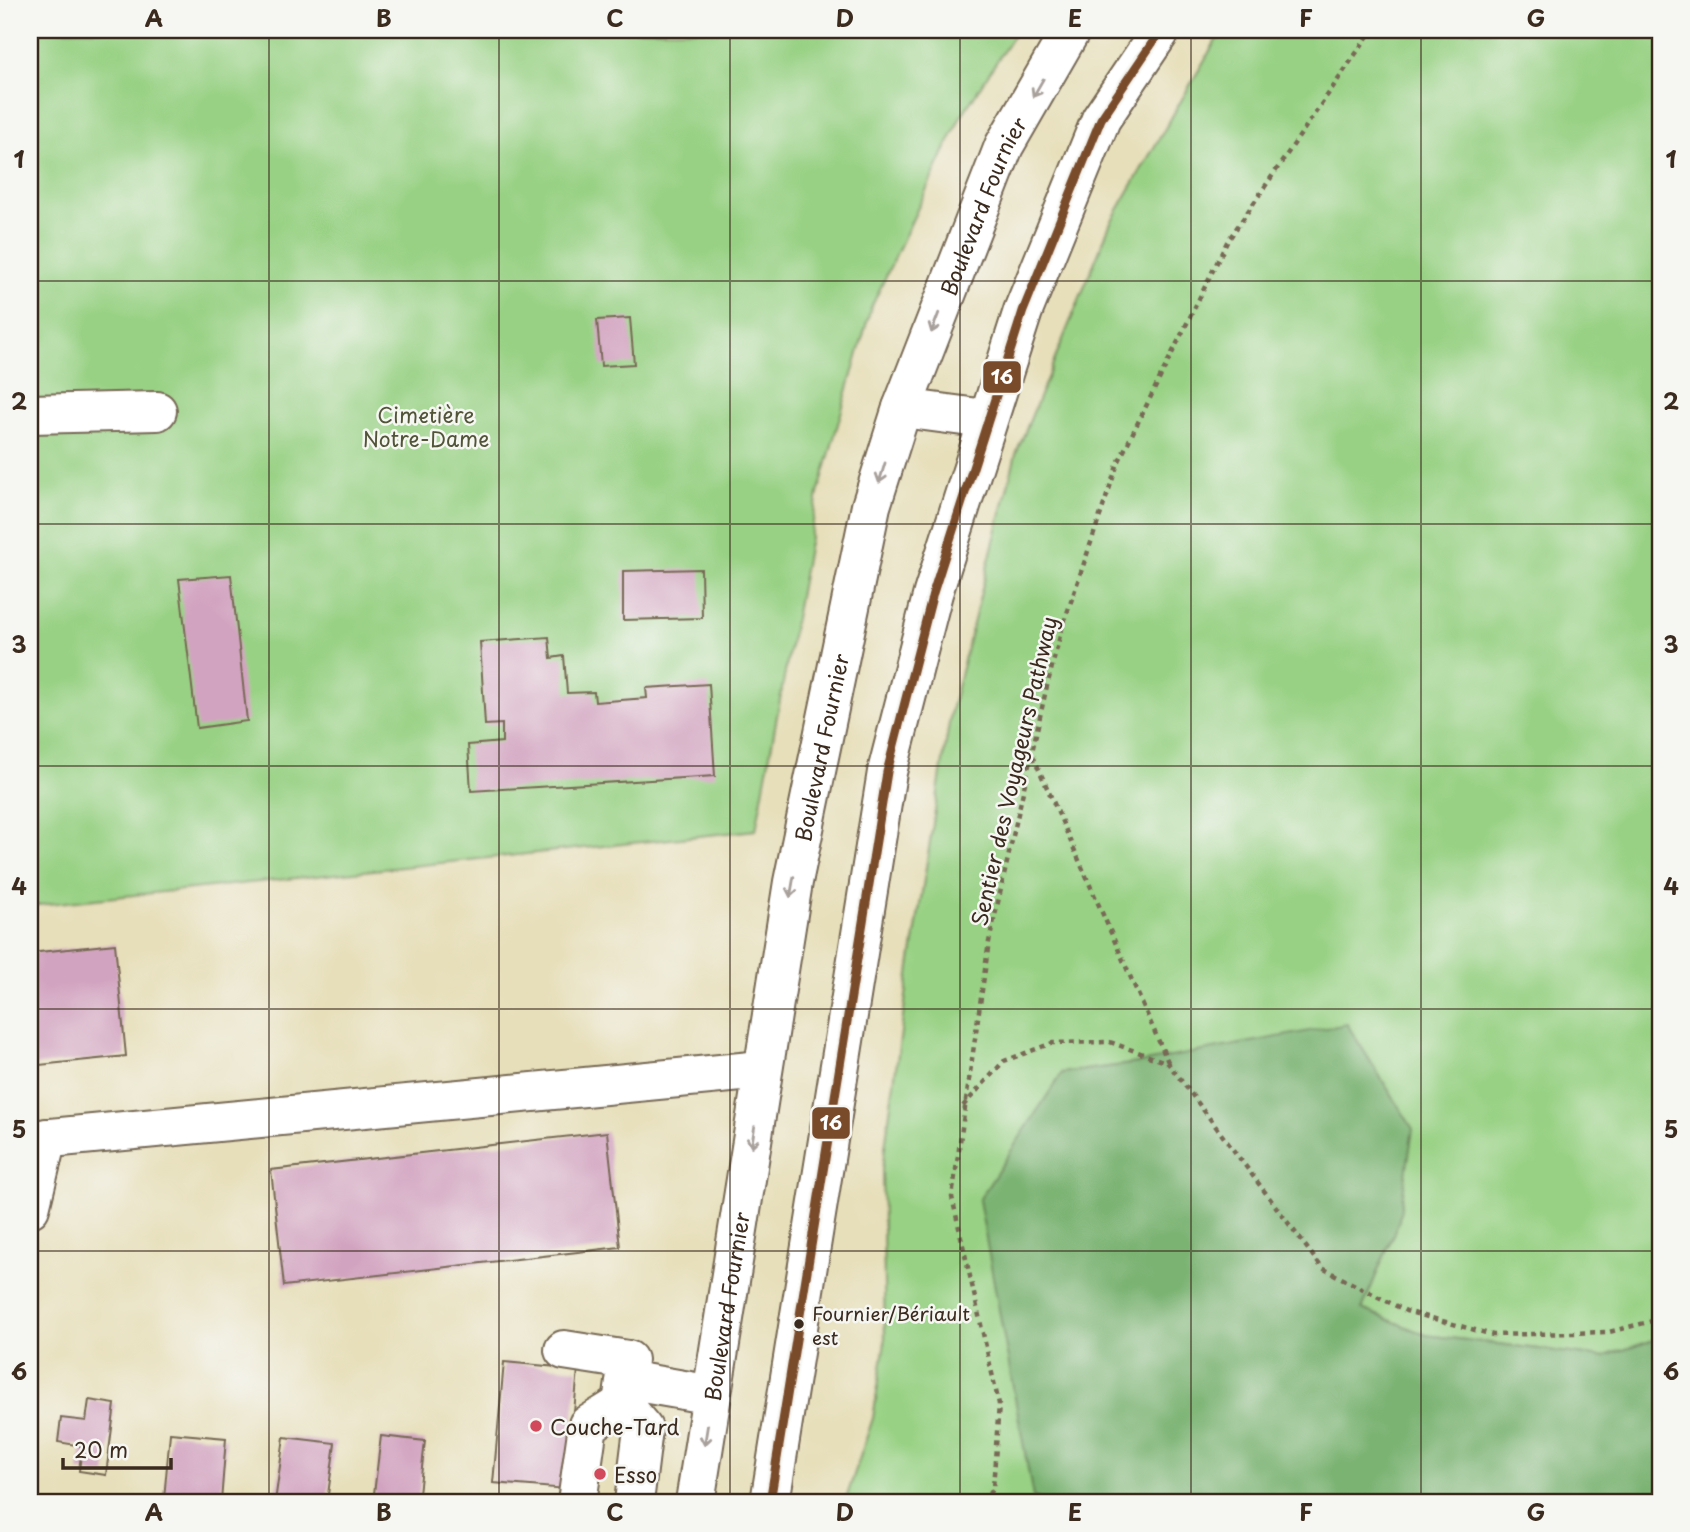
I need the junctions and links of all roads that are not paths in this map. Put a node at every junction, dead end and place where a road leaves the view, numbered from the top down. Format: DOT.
graph roads {
  1 [pos="1071,30"];
  2 [pos="1161,30"];
  3 [pos="902,408"];
  4 [pos="157,411"];
  5 [pos="30,414"];
  6 [pos="986,419"];
  7 [pos="762,1070"];
  8 [pos="38,1139"];
  9 [pos="30,1208"];
  10 [pos="564,1350"];
  11 [pos="624,1392"];
  12 [pos="712,1395"];
  13 [pos="577,1502"];
  14 [pos="634,1502"];
  15 [pos="695,1502"];
  16 [pos="770,1502"];
  1 -- 3 [label="main road, Boulevard Fournier, one-way"];
  2 -- 6 [label="main road"];
  3 -- 6 [label="main road"];
  3 -- 7 [label="main road, Boulevard Fournier, one-way"];
  4 -- 5 [label="main road"];
  6 -- 16 [label="main road"];
  7 -- 8 [label="main road"];
  7 -- 12 [label="main road, Boulevard Fournier, one-way"];
  8 -- 9 [label="main road"];
  10 -- 11 [label="main road"];
  11 -- 12 [label="main road"];
  11 -- 13 [label="main road"];
  11 -- 14 [label="main road"];
  12 -- 15 [label="main road, Boulevard Fournier, one-way"];
}
